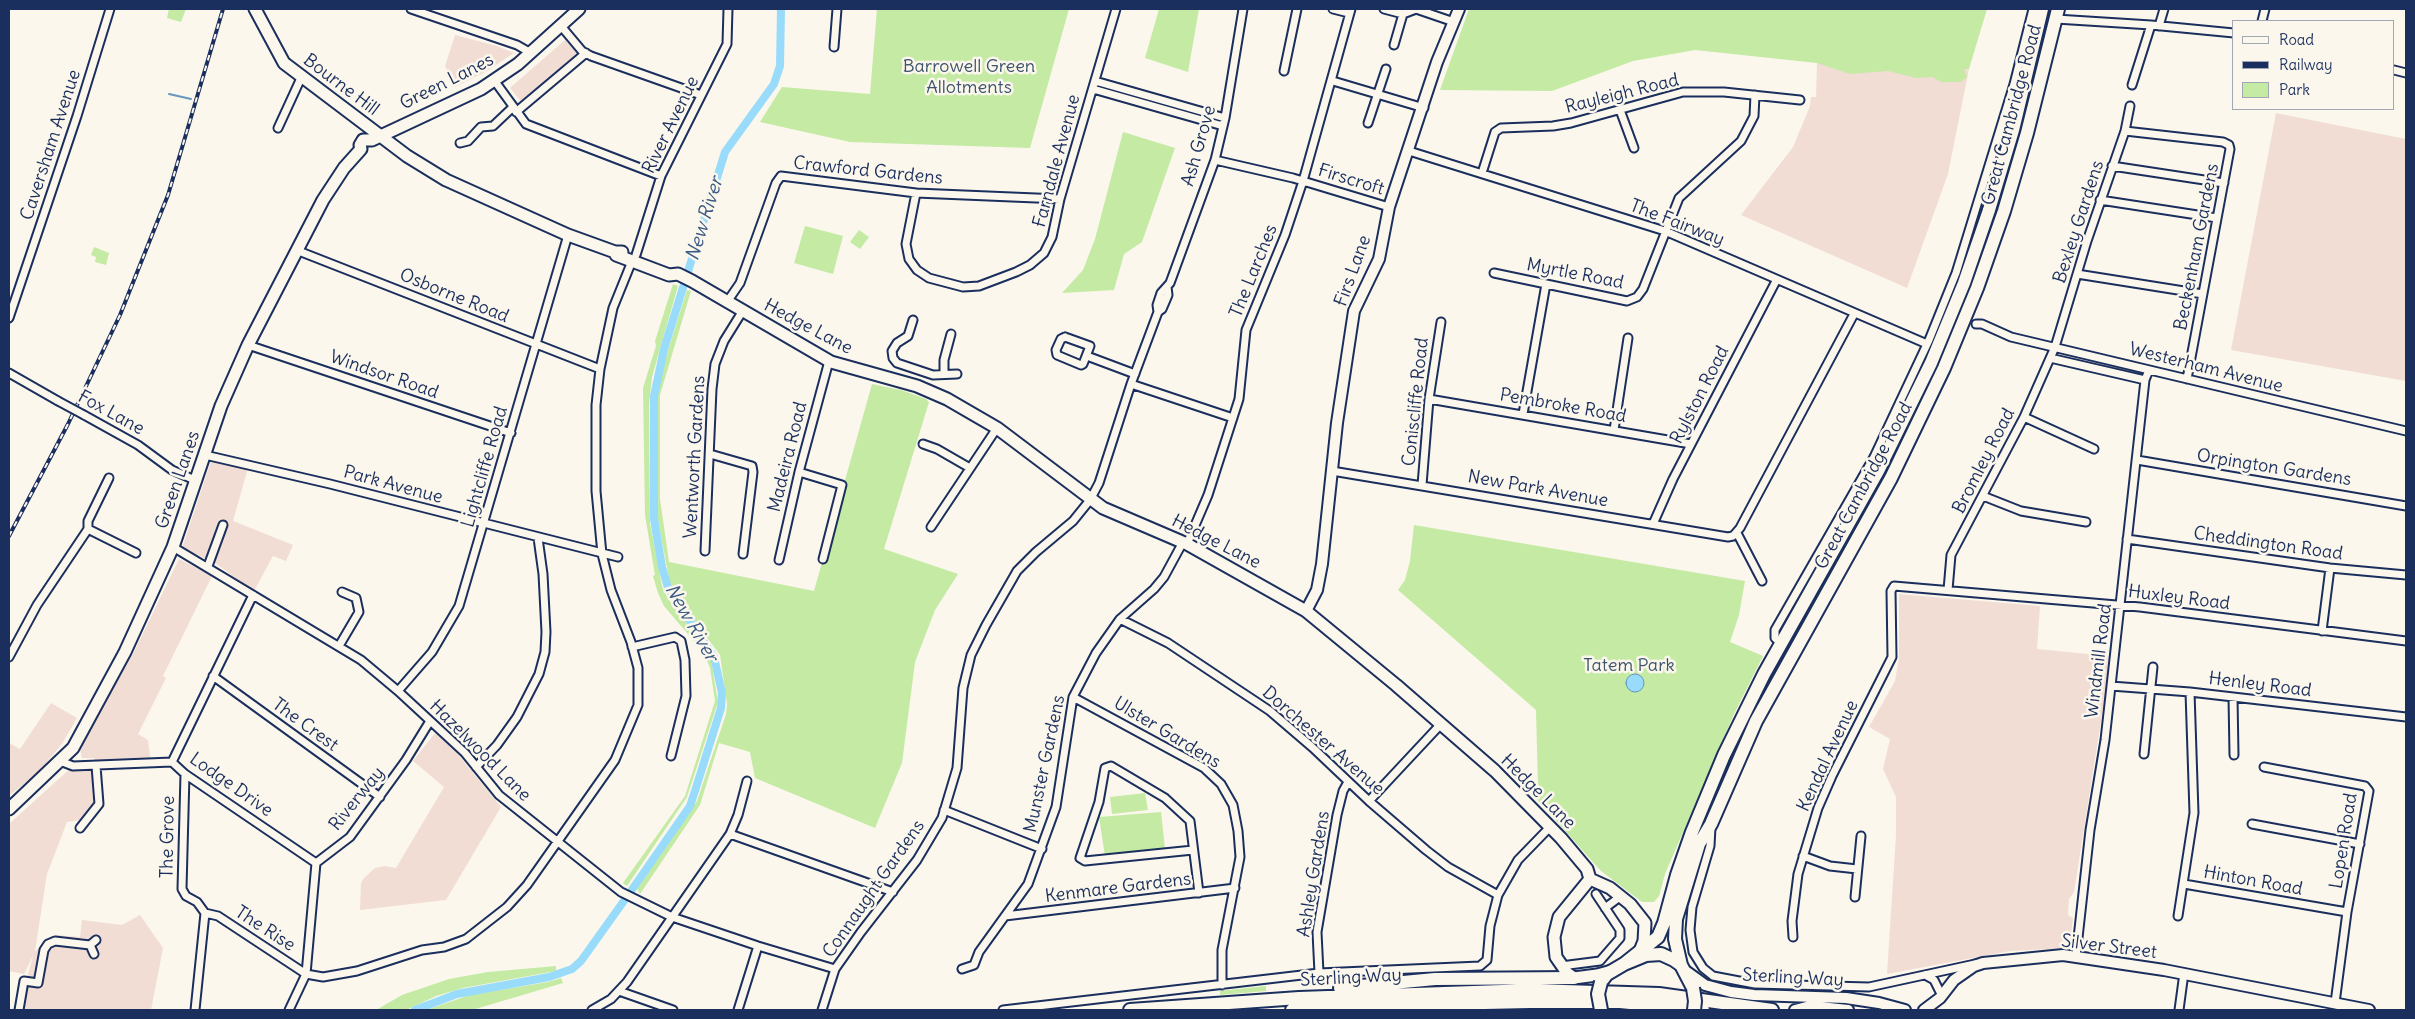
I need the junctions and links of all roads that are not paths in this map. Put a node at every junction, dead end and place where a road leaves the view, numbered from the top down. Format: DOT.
graph roads {
  1 [pos="110,9"];
  2 [pos="255,9"];
  3 [pos="411,9"];
  4 [pos="579,9"];
  5 [pos="727,9"];
  6 [pos="836,9"];
  7 [pos="1116,9"];
  8 [pos="1242,9"];
  9 [pos="1297,9"];
  10 [pos="1333,9"];
  11 [pos="1384,9"];
  12 [pos="1459,9"];
  13 [pos="2033,9"];
  14 [pos="2042,9"];
  15 [pos="2164,9"];
  16 [pos="1350,11"];
  17 [pos="1403,14"];
  18 [pos="2057,14"];
  19 [pos="1454,22"];
  20 [pos="2155,25"];
  21 [pos="561,26"];
  22 [pos="2232,34"];
  23 [pos="1394,44"];
  24 [pos="834,47"];
  25 [pos="532,53"];
  26 [pos="586,53"];
  27 [pos="1386,70"];
  28 [pos="1284,71"];
  29 [pos="301,78"];
  30 [pos="494,80"];
  31 [pos="1095,81"];
  32 [pos="1333,81"];
  33 [pos="2132,85"];
  34 [pos="2019,86"];
  35 [pos="1092,89"];
  36 [pos="1378,93"];
  37 [pos="701,95"];
  38 [pos="1755,95"];
  39 [pos="1800,100"];
  40 [pos="2130,106"];
  41 [pos="1424,108"];
  42 [pos="514,110"];
  43 [pos="1620,110"];
  44 [pos="1225,118"];
  45 [pos="1368,123"];
  46 [pos="1223,126"];
  47 [pos="278,128"];
  48 [pos="2125,131"];
  49 [pos="375,138"];
  50 [pos="460,143"];
  51 [pos="1634,148"];
  52 [pos="1409,151"];
  53 [pos="1214,160"];
  54 [pos="2112,166"];
  55 [pos="1482,173"];
  56 [pos="661,176"];
  57 [pos="1304,181"];
  58 [pos="2224,183"];
  59 [pos="916,193"];
  60 [pos="1060,199"];
  61 [pos="2100,200"];
  62 [pos="1389,208"];
  63 [pos="2217,218"];
  64 [pos="1665,231"];
  65 [pos="568,234"];
  66 [pos="296,250"];
  67 [pos="634,258"];
  68 [pos="1494,272"];
  69 [pos="2077,274"];
  70 [pos="1776,280"];
  71 [pos="1546,284"];
  72 [pos="2203,294"];
  73 [pos="727,302"];
  74 [pos="742,312"];
  75 [pos="1854,314"];
  76 [pos="9,318"];
  77 [pos="913,320"];
  78 [pos="1971,321"];
  79 [pos="1441,322"];
  80 [pos="951,334"];
  81 [pos="1628,338"];
  82 [pos="1927,344"];
  83 [pos="248,345"];
  84 [pos="535,345"];
  85 [pos="2054,347"];
  86 [pos="1087,356"];
  87 [pos="2050,358"];
  88 [pos="2102,358"];
  89 [pos="829,361"];
  90 [pos="600,369"];
  91 [pos="2099,369"];
  92 [pos="2149,370"];
  93 [pos="922,372"];
  94 [pos="9,373"];
  95 [pos="944,374"];
  96 [pos="957,374"];
  97 [pos="1135,374"];
  98 [pos="2145,380"];
  99 [pos="2187,380"];
  100 [pos="1131,384"];
  101 [pos="917,386"];
  102 [pos="1429,399"];
  103 [pos="1523,414"];
  104 [pos="1233,418"];
  105 [pos="2024,418"];
  106 [pos="997,428"];
  107 [pos="1614,430"];
  108 [pos="2406,431"];
  109 [pos="511,433"];
  110 [pos="923,444"];
  111 [pos="1691,444"];
  112 [pos="2094,449"];
  113 [pos="710,454"];
  114 [pos="205,455"];
  115 [pos="2136,460"];
  116 [pos="970,468"];
  117 [pos="1332,471"];
  118 [pos="799,472"];
  119 [pos="109,478"];
  120 [pos="197,481"];
  121 [pos="1422,485"];
  122 [pos="1983,496"];
  123 [pos="1090,500"];
  124 [pos="2406,506"];
  125 [pos="2086,522"];
  126 [pos="484,524"];
  127 [pos="1653,524"];
  128 [pos="223,525"];
  129 [pos="931,527"];
  130 [pos="88,529"];
  131 [pos="1738,533"];
  132 [pos="538,538"];
  133 [pos="2126,539"];
  134 [pos="1185,543"];
  135 [pos="173,547"];
  136 [pos="705,551"];
  137 [pos="136,553"];
  138 [pos="602,554"];
  139 [pos="743,554"];
  140 [pos="618,557"];
  141 [pos="823,559"];
  142 [pos="779,560"];
  143 [pos="208,566"];
  144 [pos="2330,568"];
  145 [pos="2406,575"];
  146 [pos="1762,582"];
  147 [pos="1948,590"];
  148 [pos="1890,591"];
  149 [pos="342,592"];
  150 [pos="253,595"];
  151 [pos="2121,606"];
  152 [pos="1306,611"];
  153 [pos="1120,619"];
  154 [pos="2322,631"];
  155 [pos="2406,641"];
  156 [pos="1781,643"];
  157 [pos="339,646"];
  158 [pos="632,647"];
  159 [pos="9,657"];
  160 [pos="2153,667"];
  161 [pos="213,676"];
  162 [pos="2111,686"];
  163 [pos="2152,690"];
  164 [pos="398,691"];
  165 [pos="2190,692"];
  166 [pos="1073,697"];
  167 [pos="2233,697"];
  168 [pos="2406,717"];
  169 [pos="430,721"];
  170 [pos="1441,724"];
  171 [pos="2144,754"];
  172 [pos="2234,755"];
  173 [pos="671,756"];
  174 [pos="60,761"];
  175 [pos="172,762"];
  176 [pos="96,766"];
  177 [pos="476,767"];
  178 [pos="2264,767"];
  179 [pos="185,774"];
  180 [pos="747,781"];
  181 [pos="1348,782"];
  182 [pos="380,797"];
  183 [pos="1369,802"];
  184 [pos="9,809"];
  185 [pos="944,810"];
  186 [pos="1711,824"];
  187 [pos="2252,824"];
  188 [pos="1550,827"];
  189 [pos="80,828"];
  190 [pos="730,834"];
  191 [pos="1861,836"];
  192 [pos="557,843"];
  193 [pos="2360,844"];
  194 [pos="1042,849"];
  195 [pos="1194,850"];
  196 [pos="1803,856"];
  197 [pos="316,863"];
  198 [pos="1857,869"];
  199 [pos="1590,879"];
  200 [pos="2184,884"];
  201 [pos="1234,888"];
  202 [pos="893,892"];
  203 [pos="1199,893"];
  204 [pos="1596,894"];
  205 [pos="1498,895"];
  206 [pos="1621,896"];
  207 [pos="1855,897"];
  208 [pos="1606,909"];
  209 [pos="2347,912"];
  210 [pos="206,913"];
  211 [pos="1005,916"];
  212 [pos="2178,916"];
  213 [pos="672,917"];
  214 [pos="1793,937"];
  215 [pos="93,946"];
  216 [pos="758,946"];
  217 [pos="1640,951"];
  218 [pos="2076,956"];
  219 [pos="1983,963"];
  220 [pos="1624,964"];
  221 [pos="1561,966"];
  222 [pos="1683,968"];
  223 [pos="835,969"];
  224 [pos="962,969"];
  225 [pos="1612,971"];
  226 [pos="2184,973"];
  227 [pos="306,974"];
  228 [pos="1319,974"];
  229 [pos="1925,975"];
  230 [pos="1574,978"];
  231 [pos="1222,985"];
  232 [pos="619,991"];
  233 [pos="1574,997"];
  234 [pos="1941,997"];
  235 [pos="1299,998"];
  236 [pos="2335,1003"];
  237 [pos="1796,1009"];
  238 [pos="19,1010"];
  239 [pos="194,1010"];
  240 [pos="289,1010"];
  241 [pos="592,1010"];
  242 [pos="673,1010"];
  243 [pos="738,1010"];
  244 [pos="822,1010"];
  245 [pos="1003,1010"];
  246 [pos="1130,1010"];
  247 [pos="1292,1010"];
  248 [pos="1601,1010"];
  249 [pos="1694,1010"];
  250 [pos="1703,1010"];
  251 [pos="1772,1010"];
  252 [pos="1848,1010"];
  253 [pos="1905,1010"];
  254 [pos="1924,1010"];
  255 [pos="1937,1010"];
  256 [pos="2179,1010"];
  257 [pos="2369,1010"];
  1 -- 76 [label="street, Caversham Avenue"];
  2 -- 29 [label="main road, Bourne Hill"];
  3 -- 25 [label="street"];
  4 -- 21 [label="main road, Green Lanes"];
  5 -- 37 [label="street, River Avenue"];
  6 -- 24 [label="street"];
  7 -- 31 [label="street, Farndale Avenue"];
  8 -- 44 [label="street, Ash Grove"];
  9 -- 28 [label="street"];
  10 -- 16 [label="street"];
  11 -- 17 [label="street"];
  12 -- 19 [label="street, Firs Lane"];
  13 -- 34 [label="street"];
  14 -- 34 [label="highway, Great Cambridge Road"];
  15 -- 20 [label="street"];
  16 -- 32 [label="street, The Larches"];
  17 -- 19 [label="street"];
  17 -- 23 [label="street"];
  18 -- 20 [label="street"];
  18 -- 78 [label="highway, Great Cambridge Road"];
  19 -- 41 [label="street, Firs Lane"];
  20 -- 22 [label="street"];
  20 -- 33 [label="street"];
  21 -- 25 [label="main road, Green Lanes"];
  21 -- 26 [label="street"];
  25 -- 30 [label="main road, Green Lanes"];
  26 -- 37 [label="street"];
  26 -- 42 [label="street"];
  27 -- 36 [label="street"];
  29 -- 47 [label="street"];
  29 -- 49 [label="main road, Bourne Hill"];
  30 -- 42 [label="street"];
  30 -- 49 [label="main road, Green Lanes"];
  31 -- 35 [label="street, Farndale Avenue"];
  31 -- 44 [label="street"];
  32 -- 36 [label="street"];
  32 -- 57 [label="street, The Larches"];
  34 -- 82 [label="street"];
  34 -- 156 [label="highway, Great Cambridge Road"];
  35 -- 46 [label="street"];
  35 -- 60 [label="street, Farndale Avenue"];
  36 -- 41 [label="street"];
  36 -- 45 [label="street"];
  37 -- 56 [label="street, River Avenue"];
  38 -- 39 [label="street, Rayleigh Road"];
  38 -- 43 [label="street, Rayleigh Road"];
  38 -- 64 [label="street"];
  40 -- 48 [label="street, Bexley Gardens"];
  41 -- 52 [label="street, Firs Lane"];
  42 -- 50 [label="street"];
  42 -- 56 [label="street"];
  43 -- 51 [label="street"];
  43 -- 55 [label="street, Rayleigh Road"];
  44 -- 46 [label="street, Ash Grove"];
  46 -- 53 [label="street, Ash Grove"];
  48 -- 54 [label="street, Bexley Gardens"];
  48 -- 58 [label="street, Beckenham Gardens"];
  49 -- 65 [label="main road, Hedge Lane"];
  49 -- 66 [label="main road, Green Lanes"];
  52 -- 55 [label="street, The Fairway"];
  52 -- 62 [label="street, Firs Lane"];
  53 -- 57 [label="street, Firscroft"];
  53 -- 97 [label="street, Ash Grove"];
  54 -- 58 [label="street"];
  54 -- 61 [label="street, Bexley Gardens"];
  55 -- 64 [label="street, The Fairway"];
  56 -- 67 [label="street, River Avenue"];
  57 -- 62 [label="street, Firscroft"];
  57 -- 104 [label="street, The Larches"];
  58 -- 63 [label="street, Beckenham Gardens"];
  59 -- 60 [label="street, Crawford Gardens"];
  59 -- 60 [label="street, Farndale Avenue"];
  59 -- 73 [label="street, Crawford Gardens"];
  61 -- 63 [label="street"];
  61 -- 69 [label="street, Bexley Gardens"];
  62 -- 117 [label="street, Firs Lane"];
  63 -- 72 [label="street, Beckenham Gardens"];
  64 -- 70 [label="street, The Fairway"];
  64 -- 71 [label="street, Myrtle Road"];
  65 -- 67 [label="main road, Hedge Lane"];
  65 -- 84 [label="street, Lightcliffe Road"];
  66 -- 83 [label="main road, Green Lanes"];
  66 -- 84 [label="street, Osborne Road"];
  67 -- 73 [label="main road, Hedge Lane"];
  67 -- 90 [label="street, River Avenue"];
  68 -- 71 [label="street, Myrtle Road"];
  69 -- 72 [label="street"];
  69 -- 85 [label="street, Bexley Gardens"];
  70 -- 75 [label="street, The Fairway"];
  70 -- 111 [label="street, Rylston Road"];
  71 -- 103 [label="street"];
  72 -- 99 [label="street, Beckenham Gardens"];
  73 -- 74 [label="main road, Hedge Lane"];
  74 -- 89 [label="main road, Hedge Lane"];
  74 -- 113 [label="street, Wentworth Gardens"];
  75 -- 82 [label="street, The Fairway"];
  75 -- 131 [label="street"];
  77 -- 93 [label="street"];
  78 -- 85 [label="street, Westerham Avenue"];
  78 -- 186 [label="highway, Great Cambridge Road"];
  79 -- 102 [label="street, Coniscliffe Road"];
  80 -- 95 [label="street"];
  81 -- 107 [label="street"];
  82 -- 156 [label="street"];
  83 -- 109 [label="street, Windsor Road"];
  83 -- 114 [label="main road, Green Lanes"];
  84 -- 90 [label="street, Osborne Road"];
  84 -- 109 [label="street, Lightcliffe Road"];
  85 -- 87 [label="street, Bromley Road"];
  85 -- 88 [label="street, Westerham Avenue"];
  86 -- 86 [label="street"];
  86 -- 97 [label="street"];
  87 -- 91 [label="street, Westerham Avenue"];
  87 -- 105 [label="street, Bromley Road"];
  88 -- 91 [label="street"];
  88 -- 92 [label="street, Westerham Avenue"];
  89 -- 101 [label="main road, Hedge Lane"];
  89 -- 118 [label="street, Madeira Road"];
  90 -- 138 [label="street, River Avenue"];
  91 -- 98 [label="street, Westerham Avenue"];
  92 -- 98 [label="street, Windmill Road"];
  92 -- 99 [label="street, Westerham Avenue"];
  93 -- 95 [label="street"];
  93 -- 101 [label="street"];
  94 -- 120 [label="street, Fox Lane, bridge"];
  95 -- 96 [label="street"];
  97 -- 100 [label="street, Ash Grove"];
  98 -- 115 [label="street, Windmill Road"];
  99 -- 108 [label="street, Westerham Avenue"];
  100 -- 104 [label="street"];
  100 -- 123 [label="street, Ash Grove"];
  101 -- 106 [label="main road, Hedge Lane"];
  102 -- 103 [label="street, Pembroke Road"];
  102 -- 121 [label="street, Coniscliffe Road"];
  103 -- 107 [label="street, Pembroke Road"];
  104 -- 134 [label="street, The Larches"];
  105 -- 112 [label="street"];
  105 -- 122 [label="street, Bromley Road"];
  106 -- 116 [label="street"];
  106 -- 123 [label="main road, Hedge Lane"];
  107 -- 111 [label="street, Pembroke Road"];
  109 -- 126 [label="street, Lightcliffe Road"];
  110 -- 116 [label="street"];
  111 -- 127 [label="street, Rylston Road"];
  113 -- 136 [label="street, Wentworth Gardens"];
  113 -- 139 [label="street"];
  114 -- 120 [label="main road, Green Lanes"];
  114 -- 126 [label="street, Park Avenue"];
  115 -- 124 [label="street, Orpington Gardens"];
  115 -- 133 [label="street, Windmill Road"];
  116 -- 129 [label="street"];
  117 -- 121 [label="street, New Park Avenue"];
  117 -- 152 [label="street, Firs Lane"];
  118 -- 141 [label="street"];
  118 -- 142 [label="street, Madeira Road"];
  119 -- 130 [label="street"];
  120 -- 135 [label="main road, Green Lanes"];
  121 -- 127 [label="street, New Park Avenue"];
  122 -- 125 [label="street"];
  122 -- 147 [label="street, Bromley Road"];
  123 -- 134 [label="main road, Hedge Lane"];
  123 -- 185 [label="street, Connaught Gardens"];
  126 -- 132 [label="street, Park Avenue"];
  126 -- 164 [label="street, Lightcliffe Road"];
  127 -- 131 [label="street, New Park Avenue"];
  128 -- 143 [label="street"];
  130 -- 137 [label="street"];
  130 -- 159 [label="street"];
  131 -- 146 [label="street"];
  132 -- 138 [label="street, Park Avenue"];
  132 -- 177 [label="street"];
  133 -- 144 [label="street, Cheddington Road"];
  133 -- 151 [label="street, Windmill Road"];
  134 -- 152 [label="main road, Hedge Lane"];
  134 -- 153 [label="street, Munster Gardens"];
  135 -- 143 [label="street, Hazelwood Lane"];
  135 -- 174 [label="main road, Green Lanes"];
  138 -- 140 [label="street, Park Avenue"];
  138 -- 158 [label="street, River Avenue"];
  143 -- 150 [label="street, Hazelwood Lane"];
  144 -- 145 [label="street, Cheddington Road"];
  144 -- 154 [label="street"];
  147 -- 148 [label="street, Huxley Road"];
  147 -- 151 [label="street, Huxley Road"];
  148 -- 196 [label="street, Kendal Avenue"];
  149 -- 157 [label="street"];
  150 -- 157 [label="street, Hazelwood Lane"];
  150 -- 161 [label="street"];
  151 -- 154 [label="street, Huxley Road"];
  151 -- 162 [label="street, Windmill Road"];
  152 -- 170 [label="main road, Hedge Lane"];
  153 -- 166 [label="street, Munster Gardens"];
  153 -- 181 [label="street, Dorchester Avenue"];
  154 -- 155 [label="street, Huxley Road"];
  156 -- 217 [label="highway, Great Cambridge Road"];
  157 -- 164 [label="street, Hazelwood Lane"];
  158 -- 173 [label="street"];
  158 -- 192 [label="street, River Avenue"];
  160 -- 163 [label="street"];
  161 -- 175 [label="street"];
  161 -- 182 [label="street, The Crest"];
  162 -- 163 [label="street, Henley Road"];
  162 -- 218 [label="street, Windmill Road"];
  163 -- 165 [label="street, Henley Road"];
  163 -- 171 [label="street"];
  164 -- 169 [label="street, Hazelwood Lane"];
  165 -- 167 [label="street, Henley Road"];
  165 -- 200 [label="street"];
  166 -- 194 [label="street, Munster Gardens"];
  166 -- 201 [label="street, Ulster Gardens"];
  167 -- 168 [label="street, Henley Road"];
  167 -- 172 [label="street"];
  169 -- 177 [label="street, Hazelwood Lane"];
  169 -- 182 [label="street, Riverway"];
  170 -- 183 [label="street"];
  170 -- 188 [label="main road, Hedge Lane"];
  174 -- 176 [label="street, Lodge Drive"];
  174 -- 184 [label="main road, Green Lanes"];
  175 -- 176 [label="street, Lodge Drive"];
  175 -- 179 [label="street, Lodge Drive"];
  176 -- 189 [label="street"];
  177 -- 192 [label="street, Hazelwood Lane"];
  178 -- 193 [label="street, Lopen Road"];
  179 -- 197 [label="street, Lodge Drive"];
  179 -- 210 [label="street, The Grove"];
  180 -- 190 [label="street"];
  181 -- 183 [label="street, Dorchester Avenue"];
  181 -- 228 [label="street, Ashley Gardens"];
  182 -- 197 [label="street, Riverway"];
  183 -- 205 [label="street, Dorchester Avenue"];
  185 -- 194 [label="street"];
  185 -- 202 [label="street, Connaught Gardens"];
  186 -- 222 [label="highway, Great Cambridge Road"];
  186 -- 229 [label="street, Silver Street"];
  187 -- 193 [label="street"];
  188 -- 199 [label="main road, Hedge Lane"];
  188 -- 205 [label="street"];
  190 -- 202 [label="street"];
  190 -- 213 [label="street"];
  191 -- 198 [label="street"];
  192 -- 213 [label="street, Hazelwood Lane"];
  192 -- 227 [label="street, River Avenue"];
  193 -- 209 [label="street, Lopen Road"];
  194 -- 211 [label="street, Munster Gardens"];
  195 -- 195 [label="street"];
  195 -- 203 [label="street"];
  196 -- 198 [label="street"];
  196 -- 214 [label="street, Kendal Avenue"];
  197 -- 227 [label="street"];
  198 -- 207 [label="street"];
  199 -- 206 [label="main road, Hedge Lane"];
  199 -- 221 [label="main road"];
  200 -- 209 [label="street, Hinton Road"];
  200 -- 212 [label="street"];
  201 -- 203 [label="street, Kenmare Gardens"];
  201 -- 231 [label="street, Ulster Gardens"];
  202 -- 223 [label="street, Connaught Gardens"];
  203 -- 211 [label="street, Kenmare Gardens"];
  204 -- 208 [label="street"];
  205 -- 228 [label="street"];
  206 -- 208 [label="street"];
  206 -- 217 [label="main road, Hedge Lane"];
  208 -- 221 [label="street"];
  209 -- 236 [label="street, Lopen Road"];
  210 -- 227 [label="street, The Rise"];
  210 -- 239 [label="street"];
  211 -- 224 [label="street, Munster Gardens"];
  213 -- 216 [label="street, Hazelwood Lane"];
  213 -- 232 [label="street"];
  215 -- 238 [label="street"];
  216 -- 223 [label="street, Hazelwood Lane"];
  216 -- 243 [label="street"];
  217 -- 220 [label="highway, Great Cambridge Road"];
  218 -- 219 [label="street, Silver Street"];
  218 -- 226 [label="street, Silver Street"];
  219 -- 229 [label="street, Silver Street"];
  219 -- 234 [label="street"];
  220 -- 222 [label="highway"];
  220 -- 225 [label="highway"];
  221 -- 230 [label="main road"];
  222 -- 249 [label="highway, Great Cambridge Road, bridge"];
  222 -- 253 [label="street, Sterling Way"];
  223 -- 244 [label="street, Connaught Gardens"];
  225 -- 230 [label="main road"];
  225 -- 248 [label="highway, bridge"];
  226 -- 236 [label="street, Silver Street"];
  226 -- 256 [label="street"];
  227 -- 240 [label="street"];
  228 -- 231 [label="street"];
  229 -- 234 [label="street"];
  230 -- 235 [label="highway"];
  231 -- 245 [label="street"];
  232 -- 241 [label="street"];
  232 -- 242 [label="street"];
  233 -- 235 [label="highway, Sterling Way"];
  233 -- 247 [label="highway, Sterling Way"];
  233 -- 250 [label="highway"];
  233 -- 251 [label="highway"];
  234 -- 254 [label="street"];
  234 -- 255 [label="street"];
  235 -- 246 [label="highway, Sterling Way"];
  236 -- 257 [label="street, Silver Street"];
  237 -- 252 [label="street"];
}
